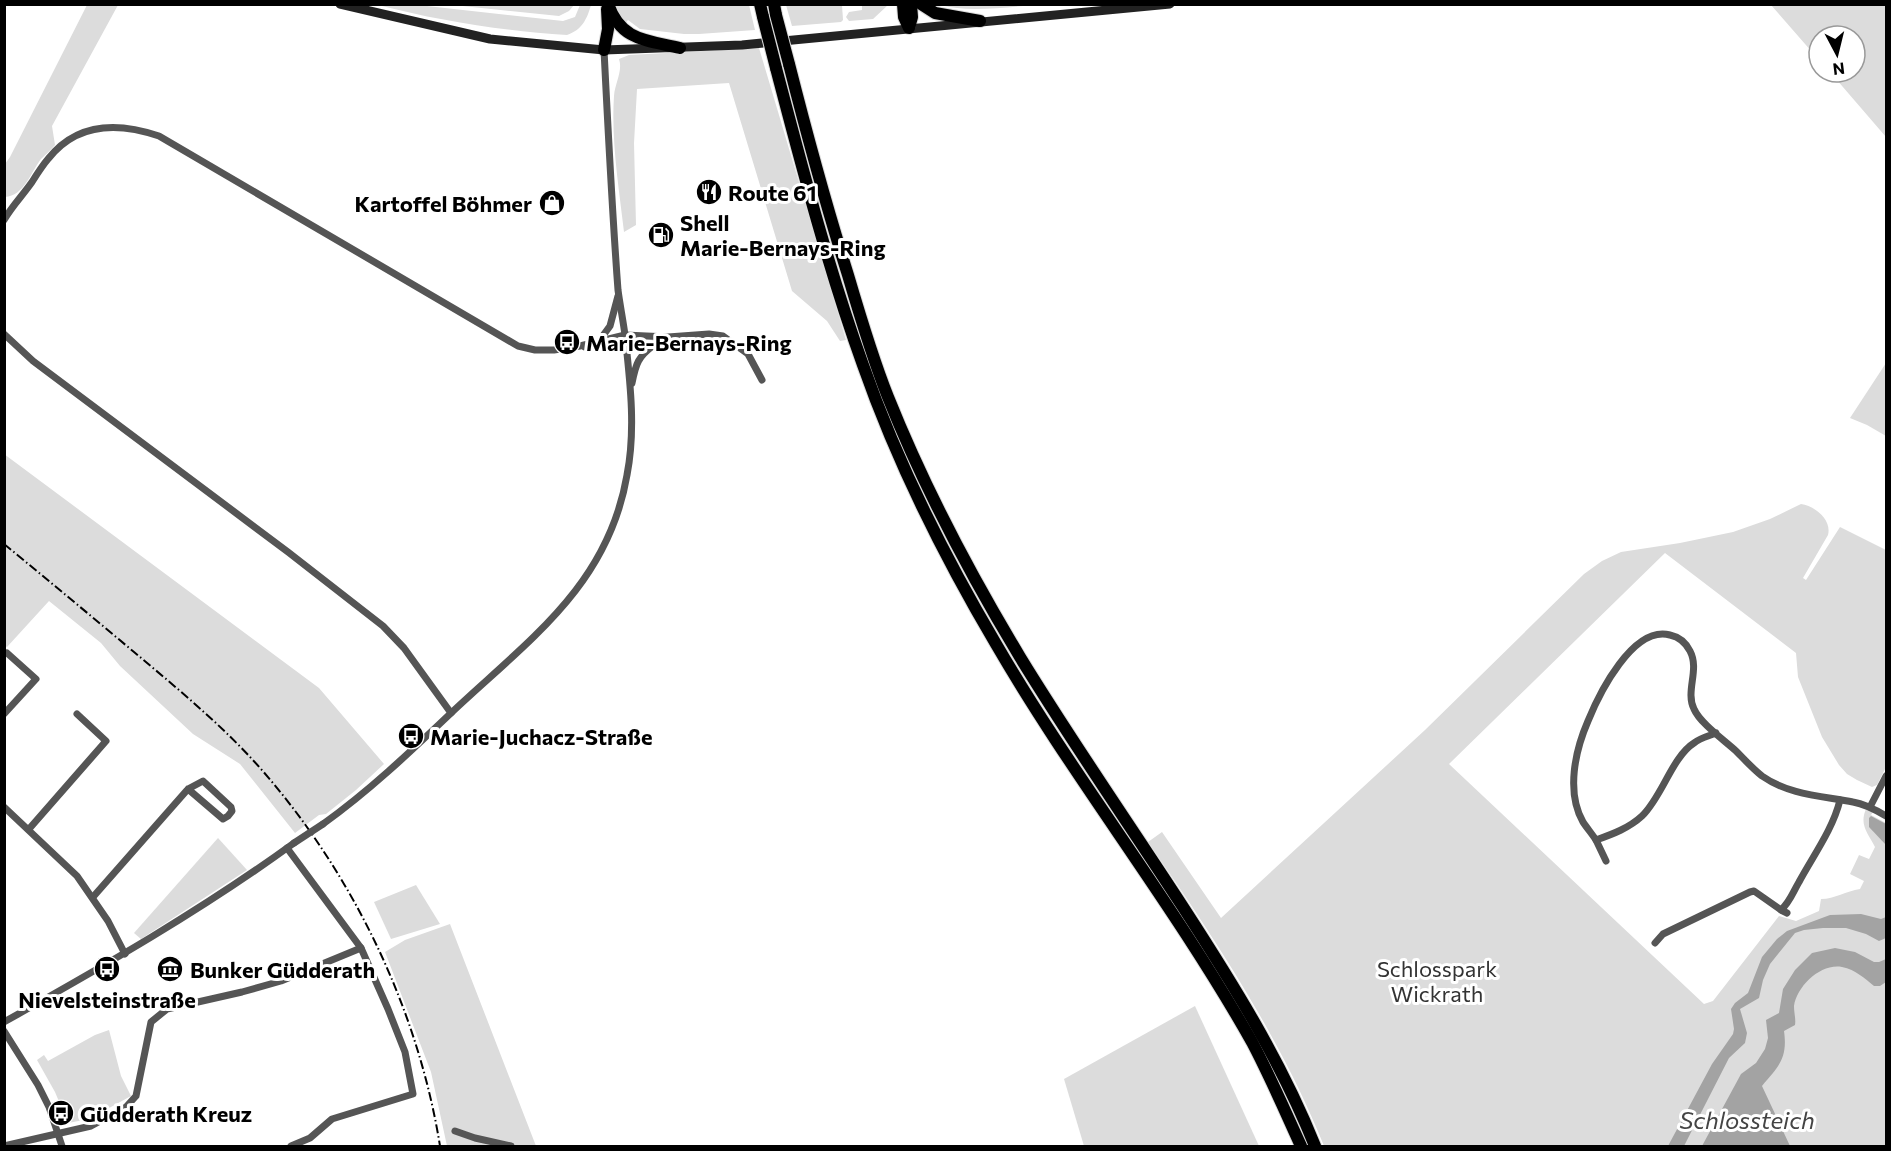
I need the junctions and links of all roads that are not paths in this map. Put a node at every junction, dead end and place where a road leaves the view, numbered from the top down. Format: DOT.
graph roads {
  1 [pos="340,4"];
  2 [pos="600,4"];
  3 [pos="608,4"];
  4 [pos="903,4"];
  5 [pos="911,4"];
  6 [pos="921,4"];
  7 [pos="1170,4"];
  8 [pos="775,8"];
  9 [pos="762,11"];
  10 [pos="980,21"];
  11 [pos="909,28"];
  12 [pos="680,48"];
  13 [pos="604,50"];
  14 [pos="7,208"];
  15 [pos="4,220"];
  16 [pos="619,293"];
  17 [pos="4,334"];
  18 [pos="625,335"];
  19 [pos="668,337"];
  20 [pos="599,341"];
  21 [pos="654,344"];
  22 [pos="580,346"];
  23 [pos="626,349"];
  24 [pos="762,380"];
  25 [pos="631,388"];
  26 [pos="7,653"];
  27 [pos="451,713"];
  28 [pos="4,714"];
  29 [pos="76,714"];
  30 [pos="1716,733"];
  31 [pos="1887,776"];
  32 [pos="188,789"];
  33 [pos="1840,800"];
  34 [pos="4,807"];
  35 [pos="1870,807"];
  36 [pos="1887,816"];
  37 [pos="28,829"];
  38 [pos="1596,840"];
  39 [pos="291,846"];
  40 [pos="1606,861"];
  41 [pos="93,897"];
  42 [pos="1655,943"];
  43 [pos="361,948"];
  44 [pos="125,954"];
  45 [pos="4,1022"];
  46 [pos="4,1031"];
  47 [pos="455,1131"];
  48 [pos="58,1134"];
  49 [pos="4,1146"];
  50 [pos="62,1146"];
  51 [pos="291,1146"];
  52 [pos="511,1146"];
  53 [pos="1301,1146"];
  54 [pos="1315,1146"];
  1 -- 13 [label="main road"];
  2 -- 13 [label="highway"];
  3 -- 12 [label="highway"];
  3 -- 13 [label="highway"];
  4 -- 11 [label="highway"];
  5 -- 11 [label="highway"];
  6 -- 10 [label="highway"];
  7 -- 10 [label="main road"];
  8 -- 54 [label="highway, bridge"];
  9 -- 53 [label="highway, bridge"];
  10 -- 11 [label="main road"];
  11 -- 12 [label="main road"];
  12 -- 13 [label="main road"];
  13 -- 16 [label="street"];
  14 -- 15 [label="street"];
  14 -- 22 [label="street"];
  16 -- 18 [label="street"];
  16 -- 20 [label="street"];
  17 -- 27 [label="street"];
  18 -- 19 [label="street"];
  18 -- 20 [label="street"];
  18 -- 23 [label="street"];
  19 -- 21 [label="street"];
  19 -- 24 [label="street"];
  20 -- 22 [label="street"];
  21 -- 23 [label="street"];
  21 -- 25 [label="street"];
  22 -- 23 [label="street"];
  23 -- 25 [label="street"];
  25 -- 27 [label="street"];
  26 -- 28 [label="street"];
  27 -- 39 [label="street, bridge"];
  29 -- 37 [label="street"];
  30 -- 33 [label="street"];
  30 -- 38 [label="street"];
  30 -- 38 [label="street"];
  31 -- 35 [label="street"];
  32 -- 32 [label="street"];
  32 -- 41 [label="street"];
  33 -- 35 [label="street"];
  33 -- 42 [label="street"];
  34 -- 37 [label="street"];
  35 -- 36 [label="street"];
  37 -- 41 [label="street"];
  38 -- 40 [label="street"];
  39 -- 43 [label="street"];
  39 -- 44 [label="street"];
  41 -- 44 [label="street"];
  43 -- 48 [label="street"];
  43 -- 51 [label="street"];
  44 -- 45 [label="street"];
  46 -- 48 [label="street"];
  47 -- 52 [label="street"];
  48 -- 49 [label="street"];
  48 -- 50 [label="street"];
}
